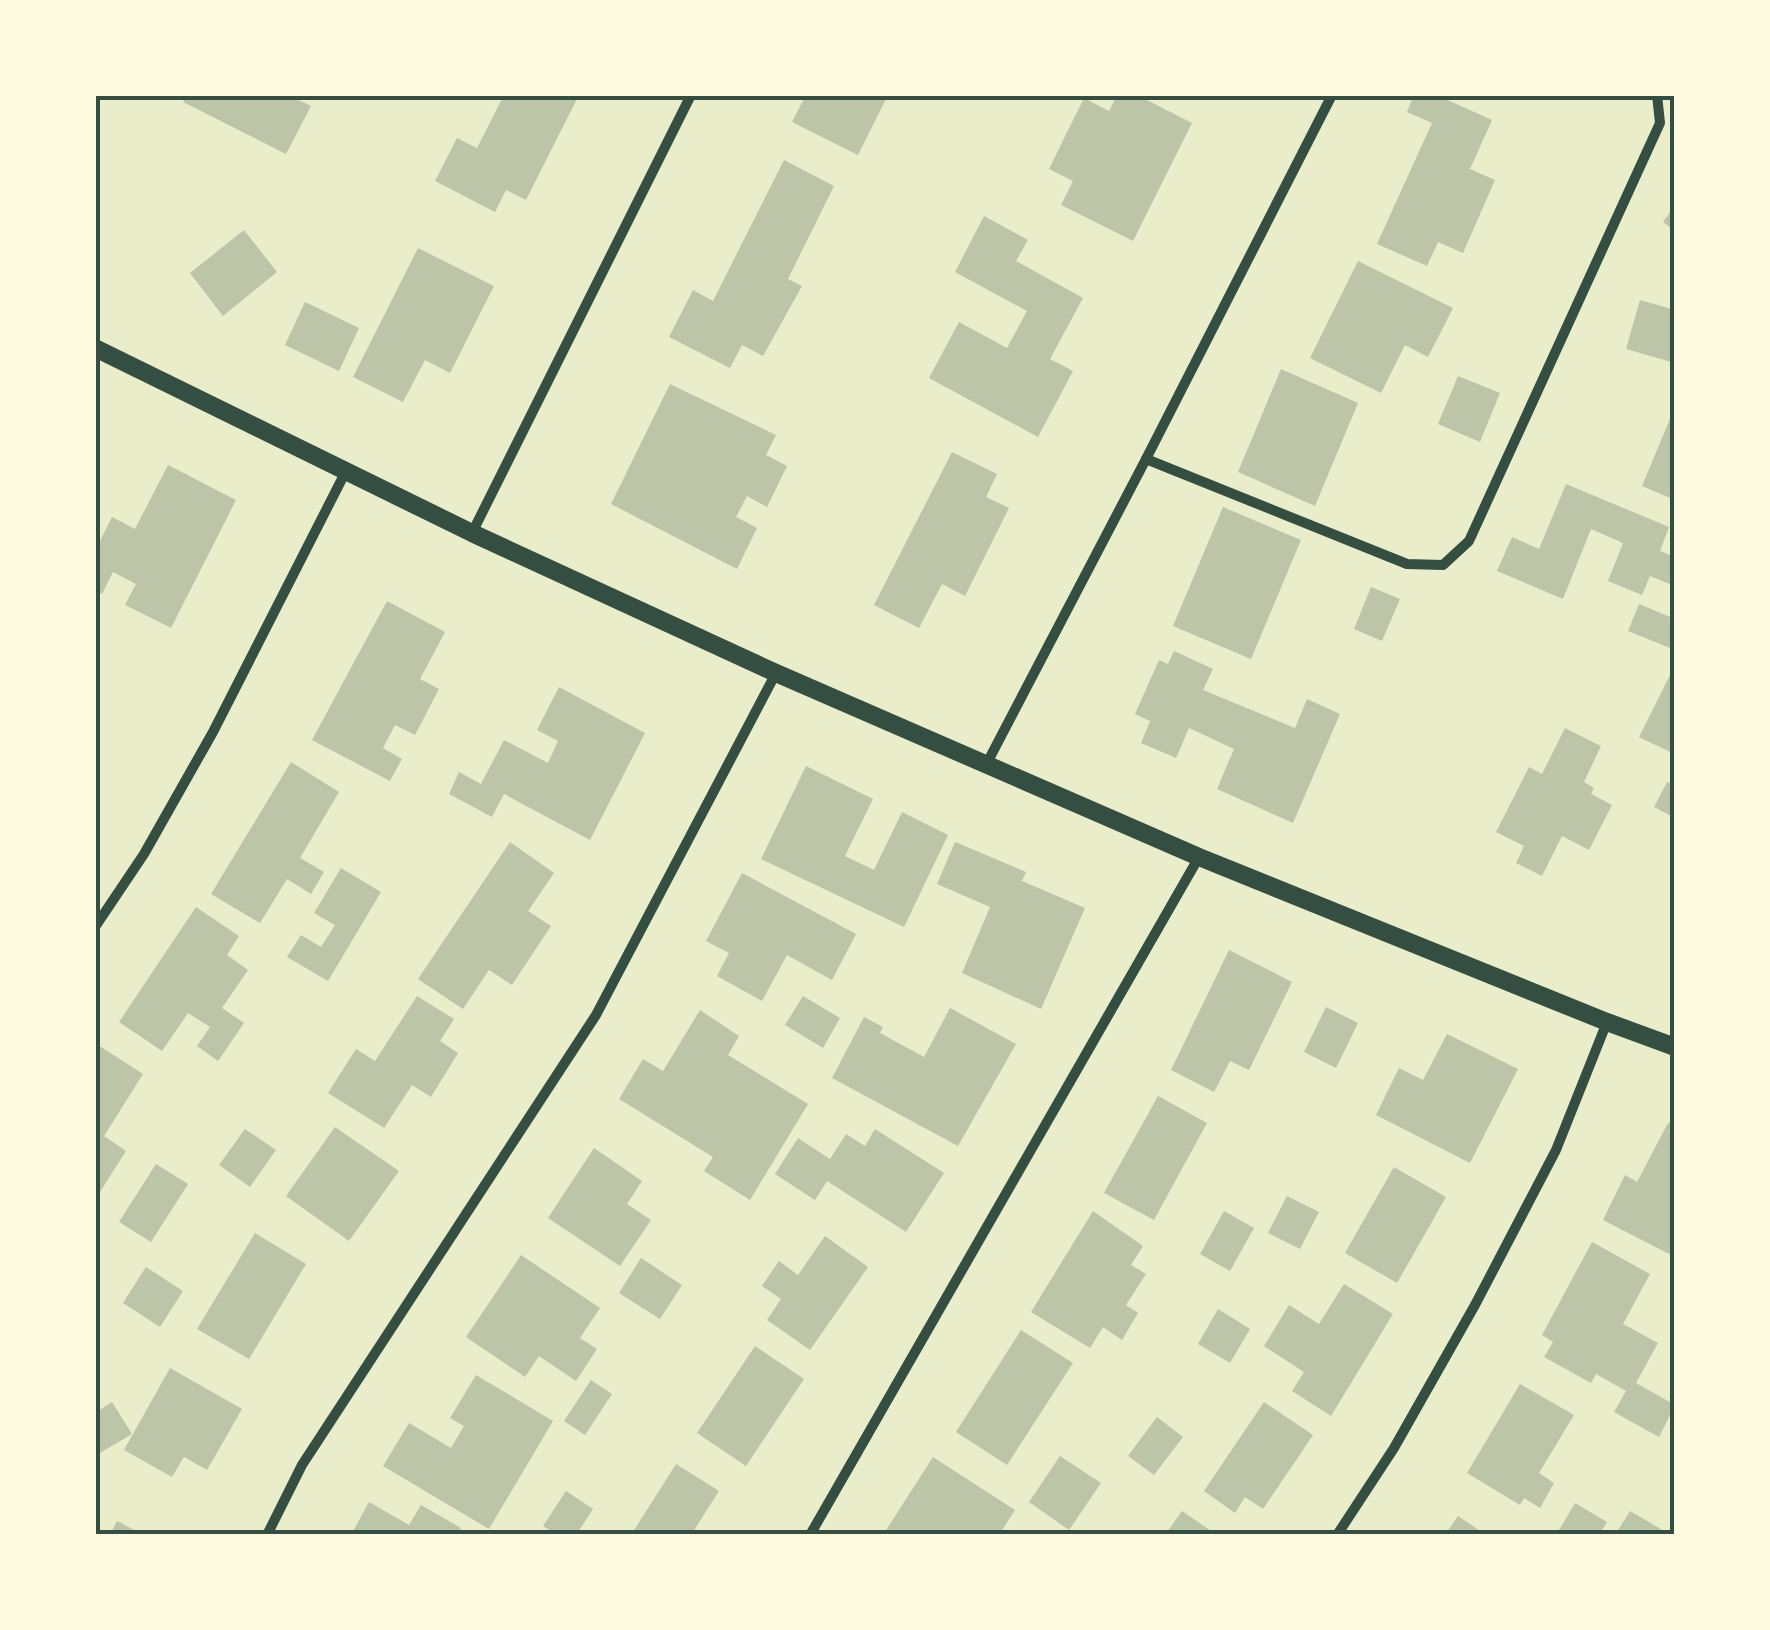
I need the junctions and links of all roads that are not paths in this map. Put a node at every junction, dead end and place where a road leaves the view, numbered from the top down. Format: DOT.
graph roads {
  1 [pos="691,95"];
  2 [pos="1332,95"];
  3 [pos="1656,95"];
  4 [pos="95,348"];
  5 [pos="1146,459"];
  6 [pos="346,471"];
  7 [pos="472,533"];
  8 [pos="776,673"];
  9 [pos="987,764"];
  10 [pos="1200,857"];
  11 [pos="95,927"];
  12 [pos="1607,1022"];
  13 [pos="1675,1047"];
  14 [pos="267,1535"];
  15 [pos="810,1535"];
  16 [pos="1336,1535"];
  1 -- 7 [label="street"];
  2 -- 5 [label="street"];
  3 -- 5 [label="street"];
  4 -- 6 [label="street"];
  5 -- 9 [label="street"];
  6 -- 7 [label="street"];
  6 -- 11 [label="street"];
  7 -- 8 [label="street"];
  8 -- 9 [label="street"];
  8 -- 14 [label="street"];
  9 -- 10 [label="street"];
  10 -- 12 [label="street"];
  10 -- 15 [label="street"];
  12 -- 13 [label="street"];
  12 -- 16 [label="street"];
}
